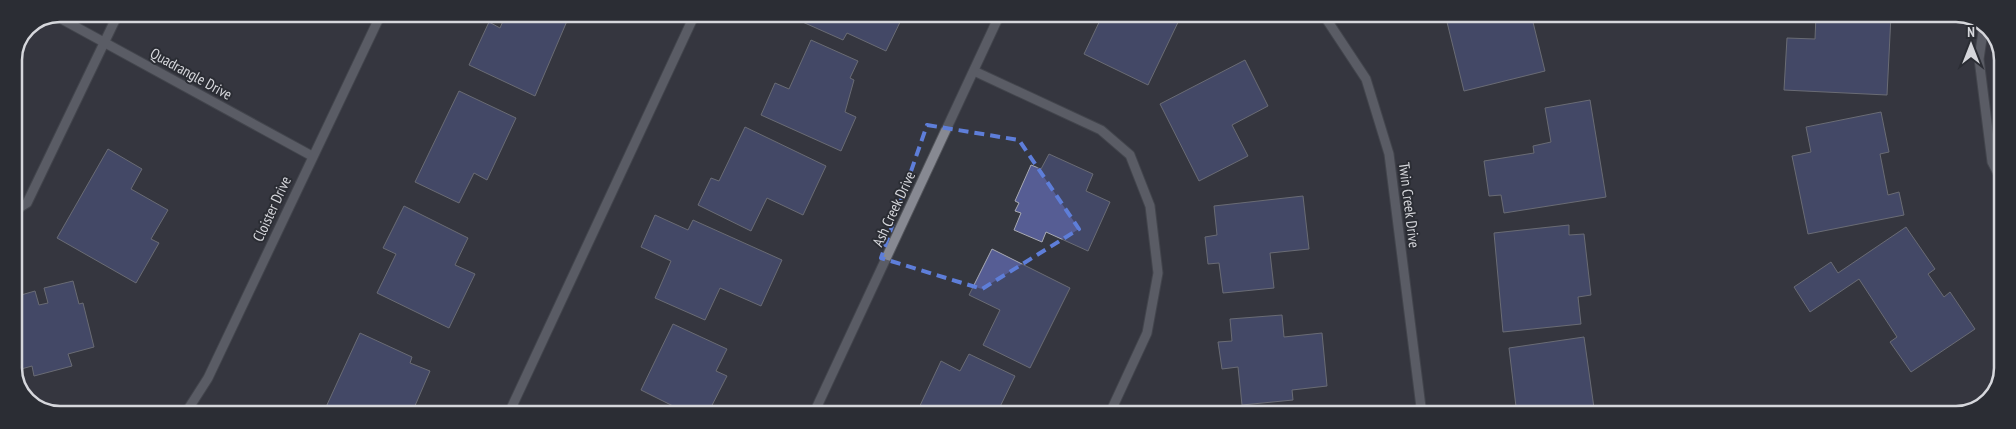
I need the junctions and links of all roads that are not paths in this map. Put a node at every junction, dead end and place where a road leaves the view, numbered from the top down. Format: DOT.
graph roads {
  1 [pos="69,23"];
  2 [pos="114,23"];
  3 [pos="377,23"];
  4 [pos="691,23"];
  5 [pos="996,23"];
  6 [pos="1329,23"];
  7 [pos="1983,35"];
  8 [pos="105,42"];
  9 [pos="974,71"];
  10 [pos="312,156"];
  11 [pos="1993,165"];
  12 [pos="22,205"];
  13 [pos="190,406"];
  14 [pos="512,406"];
  15 [pos="817,406"];
  16 [pos="1113,406"];
  17 [pos="1421,406"];
  1 -- 8 [label="street, Quadrangle Drive"];
  2 -- 8 [label="street"];
  3 -- 10 [label="street, Cloister Drive"];
  4 -- 14 [label="street"];
  5 -- 9 [label="street, Ash Creek Drive"];
  6 -- 17 [label="street, Twin Creek Drive"];
  7 -- 11 [label="street"];
  8 -- 10 [label="street, Quadrangle Drive"];
  8 -- 12 [label="street"];
  9 -- 15 [label="street, Ash Creek Drive"];
  9 -- 16 [label="street"];
  10 -- 13 [label="street, Cloister Drive"];
}
